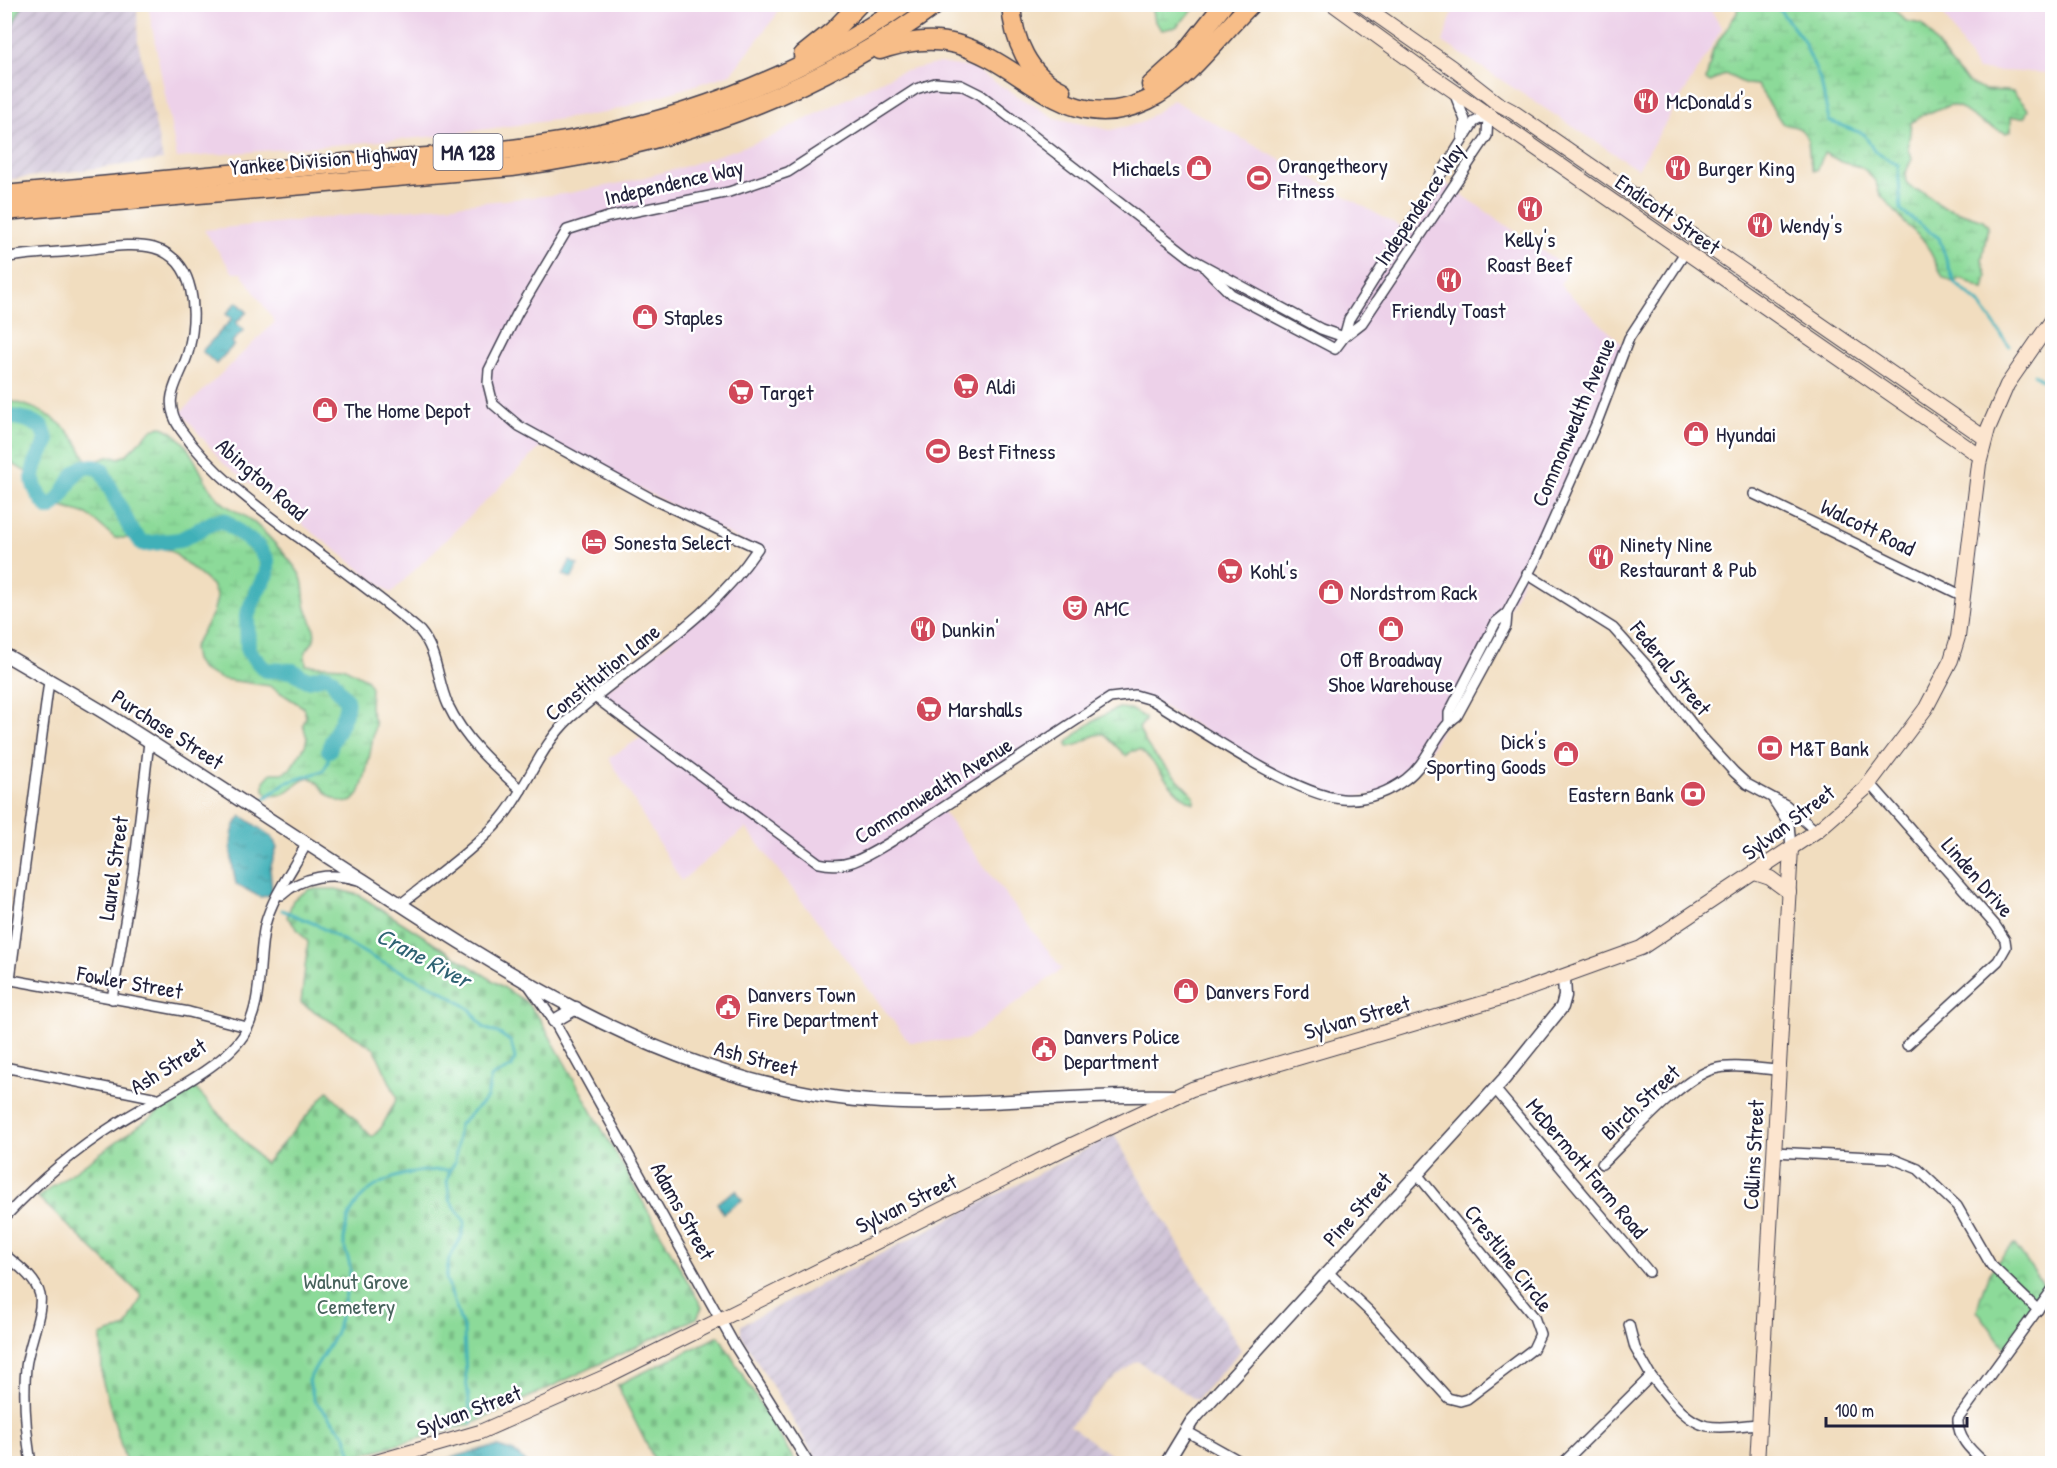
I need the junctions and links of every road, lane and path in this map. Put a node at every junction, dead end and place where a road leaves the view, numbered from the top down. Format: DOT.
graph roads {
  1 [pos="859,4"];
  2 [pos="904,4"];
  3 [pos="937,4"];
  4 [pos="1011,4"];
  5 [pos="1224,4"];
  6 [pos="1251,4"];
  7 [pos="1333,4"];
  8 [pos="1361,4"];
  9 [pos="1240,12"];
  10 [pos="853,59"];
  11 [pos="771,79"];
  12 [pos="1452,90"];
  13 [pos="1497,103"];
  14 [pos="1488,115"];
  15 [pos="1462,141"];
  16 [pos="4,195"];
  17 [pos="4,211"];
  18 [pos="1694,237"];
  19 [pos="1686,251"];
  20 [pos="4,258"];
  21 [pos="1202,265"];
  22 [pos="2052,320"];
  23 [pos="1344,337"];
  24 [pos="1904,382"];
  25 [pos="1893,397"];
  26 [pos="1996,411"];
  27 [pos="1967,425"];
  28 [pos="1985,438"];
  29 [pos="1980,456"];
  30 [pos="1754,494"];
  31 [pos="758,548"];
  32 [pos="1527,574"];
  33 [pos="1963,596"];
  34 [pos="4,654"];
  35 [pos="49,681"];
  36 [pos="596,698"];
  37 [pos="149,742"];
  38 [pos="1869,783"];
  39 [pos="521,789"];
  40 [pos="1773,800"];
  41 [pos="1815,831"];
  42 [pos="307,843"];
  43 [pos="1791,848"];
  44 [pos="1755,873"];
  45 [pos="370,884"];
  46 [pos="1789,892"];
  47 [pos="276,901"];
  48 [pos="401,904"];
  49 [pos="1564,978"];
  50 [pos="7,979"];
  51 [pos="521,980"];
  52 [pos="112,999"];
  53 [pos="576,1008"];
  54 [pos="555,1021"];
  55 [pos="247,1027"];
  56 [pos="1907,1045"];
  57 [pos="4,1067"];
  58 [pos="1778,1070"];
  59 [pos="1495,1089"];
  60 [pos="1176,1096"];
  61 [pos="158,1098"];
  62 [pos="1774,1152"];
  63 [pos="1602,1164"];
  64 [pos="1417,1174"];
  65 [pos="4,1218"];
  66 [pos="4,1254"];
  67 [pos="1328,1272"];
  68 [pos="1649,1272"];
  69 [pos="2052,1290"];
  70 [pos="2038,1310"];
  71 [pos="721,1319"];
  72 [pos="1629,1325"];
  73 [pos="1651,1376"];
  74 [pos="1760,1424"];
  75 [pos="1186,1431"];
  76 [pos="31,1464"];
  77 [pos="369,1464"];
  78 [pos="809,1464"];
  79 [pos="1166,1464"];
  80 [pos="1245,1464"];
  81 [pos="1562,1464"];
  82 [pos="1757,1464"];
  83 [pos="1986,1464"];
  1 -- 11 [label="highway"];
  2 -- 11 [label="highway, Yankee Division Highway / MA 128"];
  3 -- 10 [label="highway, Yankee Division Highway / MA 128"];
  4 -- 5 [label="highway"];
  6 -- 9 [label="highway"];
  7 -- 12 [label="main road, Endicott Street"];
  8 -- 13 [label="main road, Endicott Street"];
  9 -- 10 [label="highway"];
  10 -- 17 [label="highway, Yankee Division Highway / MA 128"];
  11 -- 16 [label="highway, Yankee Division Highway / MA 128"];
  12 -- 14 [label="main road, Endicott Street"];
  12 -- 15 [label="street, Independence Way"];
  13 -- 14 [label="main road"];
  13 -- 18 [label="main road, Endicott Street"];
  14 -- 15 [label="street, Independence Way"];
  14 -- 19 [label="main road, Endicott Street"];
  14 -- 23 [label="street, Independence Way"];
  15 -- 23 [label="street, Independence Way"];
  18 -- 19 [label="main road"];
  18 -- 24 [label="main road, Endicott Street"];
  19 -- 25 [label="main road, Endicott Street"];
  19 -- 32 [label="street, Commonwealth Avenue"];
  20 -- 39 [label="street, Abington Road"];
  21 -- 23 [label="street, Independence Way"];
  21 -- 23 [label="street, Independence Way"];
  21 -- 31 [label="street, Independence Way"];
  22 -- 26 [label="main road, Sylvan Street"];
  24 -- 25 [label="main road"];
  24 -- 27 [label="main road, Endicott Street"];
  25 -- 29 [label="main road, Endicott Street"];
  26 -- 27 [label="main road"];
  26 -- 28 [label="main road, Sylvan Street"];
  27 -- 28 [label="main road, Endicott Street"];
  28 -- 29 [label="main road, Sylvan Street"];
  29 -- 33 [label="main road, Sylvan Street"];
  30 -- 33 [label="street, Walcott Road"];
  31 -- 36 [label="street, Constitution Lane"];
  32 -- 36 [label="street, Commonwealth Avenue"];
  32 -- 40 [label="street, Federal Street"];
  33 -- 38 [label="main road, Sylvan Street"];
  34 -- 35 [label="street, Purchase Street"];
  35 -- 37 [label="street, Purchase Street"];
  35 -- 50 [label="street"];
  36 -- 39 [label="street, Constitution Lane"];
  37 -- 42 [label="street, Purchase Street"];
  37 -- 52 [label="street, Laurel Street"];
  38 -- 41 [label="main road, Sylvan Street"];
  38 -- 56 [label="street, Linden Drive"];
  39 -- 48 [label="street, Constitution Lane"];
  40 -- 41 [label="street, Federal Street"];
  40 -- 43 [label="street, Federal Street"];
  41 -- 43 [label="main road, Sylvan Street"];
  42 -- 45 [label="street, Ash Street"];
  42 -- 47 [label="street, Ash Street"];
  43 -- 44 [label="main road, Sylvan Street"];
  43 -- 46 [label="main road, Collins Street"];
  44 -- 46 [label="main road"];
  44 -- 49 [label="main road, Sylvan Street"];
  45 -- 47 [label="street, Ash Street"];
  45 -- 48 [label="street, Ash Street"];
  46 -- 58 [label="main road, Collins Street"];
  47 -- 55 [label="street, Ash Street"];
  48 -- 51 [label="street, Ash Street"];
  49 -- 59 [label="street, Pine Street"];
  49 -- 60 [label="main road, Sylvan Street"];
  50 -- 52 [label="street, Fowler Street"];
  51 -- 53 [label="street, Ash Street"];
  51 -- 54 [label="street, Adams Street"];
  52 -- 55 [label="street, Fowler Street"];
  53 -- 54 [label="street"];
  53 -- 60 [label="street, Ash Street"];
  54 -- 71 [label="street, Adams Street"];
  55 -- 61 [label="street, Ash Street"];
  57 -- 61 [label="street"];
  58 -- 62 [label="main road, Collins Street"];
  58 -- 63 [label="street, Birch Street"];
  59 -- 64 [label="street, Pine Street"];
  59 -- 68 [label="street, McDermott Farm Road"];
  60 -- 71 [label="main road, Sylvan Street"];
  61 -- 65 [label="street, Ash Street"];
  62 -- 70 [label="street"];
  62 -- 74 [label="main road, Collins Street"];
  64 -- 67 [label="street, Pine Street"];
  64 -- 67 [label="street, Crestline Circle"];
  66 -- 76 [label="street"];
  67 -- 75 [label="street, Pine Street"];
  69 -- 70 [label="street"];
  70 -- 83 [label="street"];
  71 -- 77 [label="main road, Sylvan Street"];
  71 -- 78 [label="street, Adams Street"];
  72 -- 73 [label="street"];
  73 -- 74 [label="street"];
  73 -- 81 [label="street"];
  74 -- 82 [label="main road, Collins Street"];
  75 -- 79 [label="street, Pine Street"];
  75 -- 80 [label="street"];
}
